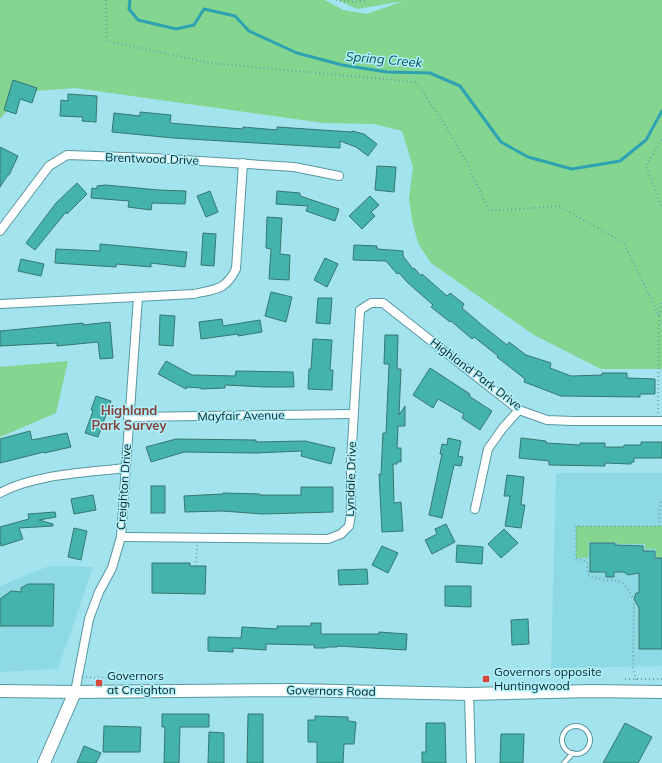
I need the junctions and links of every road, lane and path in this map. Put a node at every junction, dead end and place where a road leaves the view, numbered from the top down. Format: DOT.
graph roads {
  1 [pos="106,0"];
  2 [pos="336,0"];
  3 [pos="367,0"];
  4 [pos="662,140"];
  5 [pos="243,163"];
  6 [pos="339,176"];
  7 [pos="662,208"];
  8 [pos="0,231"];
  9 [pos="138,297"];
  10 [pos="662,302"];
  11 [pos="371,303"];
  12 [pos="0,304"];
  13 [pos="659,316"];
  14 [pos="520,410"];
  15 [pos="353,414"];
  16 [pos="128,417"];
  17 [pos="660,421"];
  18 [pos="125,468"];
  19 [pos="0,493"];
  20 [pos="662,499"];
  21 [pos="474,509"];
  22 [pos="121,537"];
  23 [pos="197,538"];
  24 [pos="196,566"];
  25 [pos="640,684"];
  26 [pos="0,691"];
  27 [pos="75,692"];
  28 [pos="662,692"];
  29 [pos="469,694"];
  30 [pos="573,753"];
  31 [pos="44,763"];
  32 [pos="471,763"];
  33 [pos="564,763"];
  1 -- 13 [label="path"];
  2 -- 3 [label="path"];
  4 -- 7 [label="path"];
  5 -- 6 [label="street, Brentwood Drive"];
  5 -- 8 [label="street, Brentwood Drive"];
  5 -- 9 [label="street"];
  9 -- 12 [label="street"];
  9 -- 16 [label="street, Creighton Drive"];
  10 -- 13 [label="path"];
  11 -- 14 [label="street, Highland Park Drive"];
  11 -- 15 [label="street, Lyndale Drive"];
  13 -- 17 [label="path"];
  14 -- 17 [label="street, Highland Park Drive"];
  14 -- 21 [label="street"];
  15 -- 16 [label="street, Mayfair Avenue"];
  15 -- 23 [label="street, Lyndale Drive"];
  16 -- 18 [label="street, Creighton Drive"];
  18 -- 19 [label="street"];
  18 -- 22 [label="street, Creighton Drive"];
  20 -- 25 [label="path"];
  22 -- 23 [label="street, Lyndale Drive"];
  22 -- 27 [label="street, Creighton Drive"];
  23 -- 24 [label="path"];
  26 -- 27 [label="main road, Governors Road"];
  27 -- 29 [label="main road, Governors Road"];
  27 -- 31 [label="main road"];
  28 -- 29 [label="main road, Governors Road"];
  29 -- 32 [label="street"];
  30 -- 30 [label="lane"];
  30 -- 33 [label="lane"];
}
